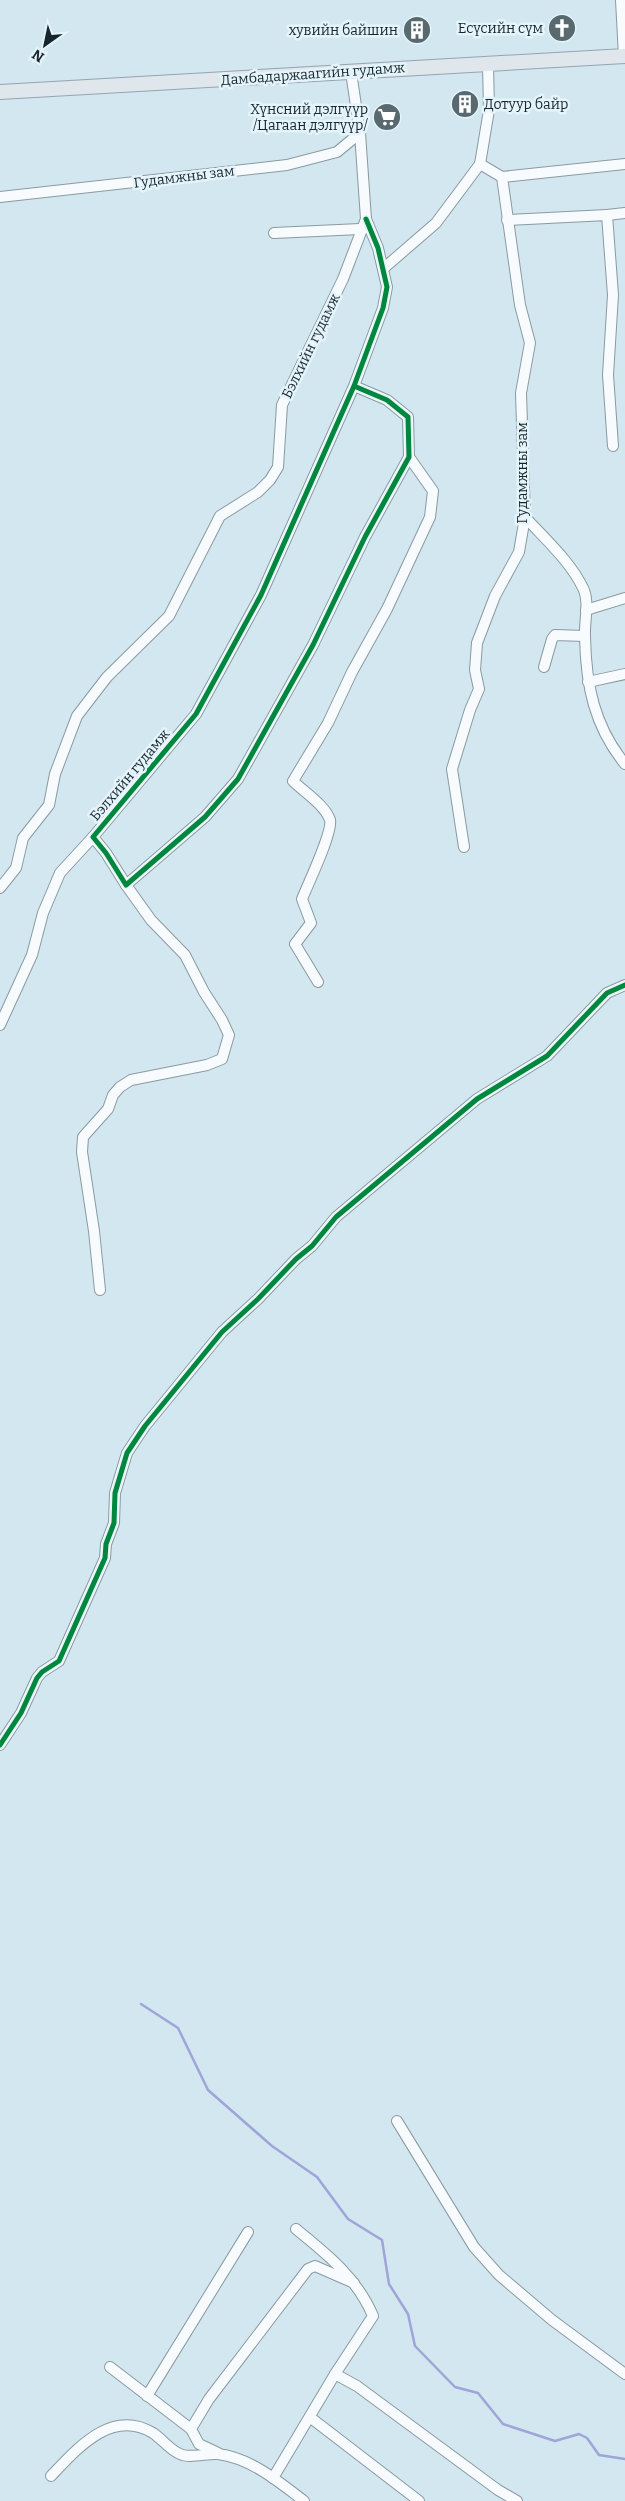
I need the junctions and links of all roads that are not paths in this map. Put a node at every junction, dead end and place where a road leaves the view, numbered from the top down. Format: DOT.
graph roads {
  1 [pos="621,0"];
  2 [pos="624,56"];
  3 [pos="488,64"];
  4 [pos="351,72"];
  5 [pos="0,92"];
  6 [pos="360,133"];
  7 [pos="480,164"];
  8 [pos="625,164"];
  9 [pos="502,177"];
  10 [pos="0,197"];
  11 [pos="625,213"];
  12 [pos="607,215"];
  13 [pos="366,219"];
  14 [pos="507,220"];
  15 [pos="360,230"];
  16 [pos="274,233"];
  17 [pos="384,268"];
  18 [pos="354,386"];
  19 [pos="613,446"];
  20 [pos="409,457"];
  21 [pos="525,517"];
  22 [pos="625,598"];
  23 [pos="586,610"];
  24 [pos="584,636"];
  25 [pos="544,668"];
  26 [pos="625,674"];
  27 [pos="588,682"];
  28 [pos="625,764"];
  29 [pos="93,838"];
  30 [pos="464,846"];
  31 [pos="126,885"];
  32 [pos="0,888"];
  33 [pos="318,982"];
  34 [pos="625,985"];
  35 [pos="0,1025"];
  36 [pos="100,1290"];
  37 [pos="0,1745"];
  38 [pos="397,2121"];
  39 [pos="296,2229"];
  40 [pos="248,2232"];
  41 [pos="354,2283"];
  42 [pos="110,2367"];
  43 [pos="335,2374"];
  44 [pos="625,2374"];
  45 [pos="147,2396"];
  46 [pos="310,2418"];
  47 [pos="191,2429"];
  48 [pos="218,2454"];
  49 [pos="51,2476"];
  50 [pos="273,2478"];
  51 [pos="304,2501"];
  52 [pos="419,2501"];
  53 [pos="517,2501"];
  1 -- 2 [label="street"];
  2 -- 3 [label="main road, Дамбадаржаагийн гудамж"];
  3 -- 4 [label="main road, Дамбадаржаагийн гудамж"];
  3 -- 7 [label="street"];
  4 -- 5 [label="main road, Дамбадаржаагийн гудамж"];
  4 -- 6 [label="street"];
  6 -- 10 [label="street, Гудамжны зам"];
  6 -- 13 [label="street"];
  7 -- 9 [label="street"];
  7 -- 17 [label="street"];
  8 -- 9 [label="street"];
  9 -- 14 [label="street, Гудамжны зам"];
  11 -- 12 [label="street"];
  12 -- 14 [label="street"];
  12 -- 19 [label="street"];
  13 -- 15 [label="street, Бэлхийн гудамж"];
  13 -- 17 [label="street"];
  14 -- 21 [label="street, Гудамжны зам"];
  15 -- 16 [label="street"];
  15 -- 32 [label="street, Бэлхийн гудамж"];
  17 -- 18 [label="street, Бэлхийн гудамж"];
  18 -- 20 [label="street"];
  18 -- 29 [label="street, Бэлхийн гудамж"];
  20 -- 31 [label="street"];
  20 -- 33 [label="street"];
  21 -- 23 [label="street"];
  21 -- 30 [label="street, Гудамжны зам"];
  22 -- 23 [label="street"];
  23 -- 24 [label="street"];
  24 -- 25 [label="street"];
  24 -- 27 [label="street"];
  26 -- 27 [label="street"];
  27 -- 28 [label="street"];
  29 -- 31 [label="street, Бэлхийн гудамж"];
  29 -- 35 [label="street, Бэлхийн гудамж"];
  31 -- 36 [label="street, Бэлхийн гудамж"];
  34 -- 37 [label="street"];
  38 -- 44 [label="street"];
  39 -- 41 [label="street"];
  40 -- 45 [label="street"];
  41 -- 43 [label="street"];
  41 -- 47 [label="street"];
  42 -- 45 [label="street"];
  43 -- 46 [label="street"];
  43 -- 53 [label="street"];
  45 -- 47 [label="street"];
  46 -- 50 [label="street"];
  46 -- 52 [label="street"];
  47 -- 48 [label="street"];
  48 -- 49 [label="street"];
  48 -- 50 [label="street"];
  50 -- 51 [label="street"];
}
